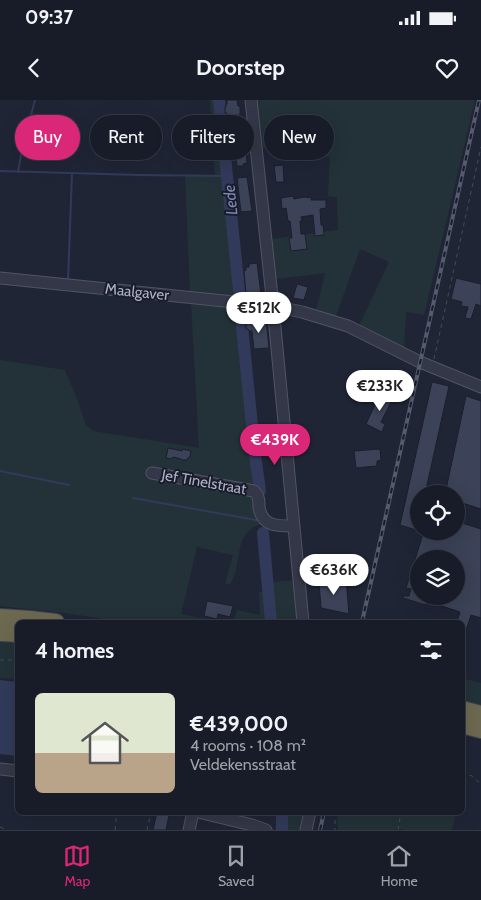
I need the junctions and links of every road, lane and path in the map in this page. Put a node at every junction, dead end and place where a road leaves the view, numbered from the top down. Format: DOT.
graph roads {
  1 [pos="251,100"];
  2 [pos="481,147"];
  3 [pos="0,278"];
  4 [pos="273,306"];
  5 [pos="432,367"];
  6 [pos="481,387"];
  7 [pos="152,473"];
  8 [pos="294,526"];
  9 [pos="0,617"];
  10 [pos="39,620"];
  11 [pos="303,620"];
  12 [pos="0,633"];
  13 [pos="15,634"];
  14 [pos="0,660"];
  15 [pos="15,660"];
  16 [pos="465,710"];
  17 [pos="481,714"];
  18 [pos="465,726"];
  19 [pos="481,730"];
  20 [pos="0,769"];
  21 [pos="15,771"];
  22 [pos="465,774"];
  23 [pos="481,784"];
  24 [pos="116,815"];
  25 [pos="150,815"];
  26 [pos="193,815"];
  27 [pos="210,815"];
  28 [pos="309,815"];
  29 [pos="335,815"];
  30 [pos="400,815"];
  31 [pos="0,827"];
  32 [pos="8,830"];
  33 [pos="114,830"];
  34 [pos="147,830"];
  35 [pos="189,830"];
  36 [pos="266,830"];
  37 [pos="306,830"];
  38 [pos="336,830"];
  39 [pos="398,830"];
  1 -- 4 [label="street"];
  2 -- 5 [label="path"];
  3 -- 4 [label="street, Maalgaver"];
  4 -- 5 [label="street, Maalgaver"];
  4 -- 8 [label="street"];
  5 -- 6 [label="street, Maalgaver"];
  7 -- 8 [label="street, Jef Tinelstraat"];
  8 -- 11 [label="street"];
  9 -- 10 [label="highway"];
  12 -- 13 [label="highway"];
  14 -- 15 [label="path"];
  16 -- 17 [label="highway"];
  18 -- 19 [label="highway"];
  20 -- 21 [label="street"];
  22 -- 23 [label="path"];
  24 -- 33 [label="path"];
  25 -- 34 [label="path"];
  26 -- 35 [label="street"];
  27 -- 36 [label="street"];
  28 -- 37 [label="street"];
  29 -- 38 [label="path"];
  30 -- 39 [label="path"];
  31 -- 32 [label="path"];
}
